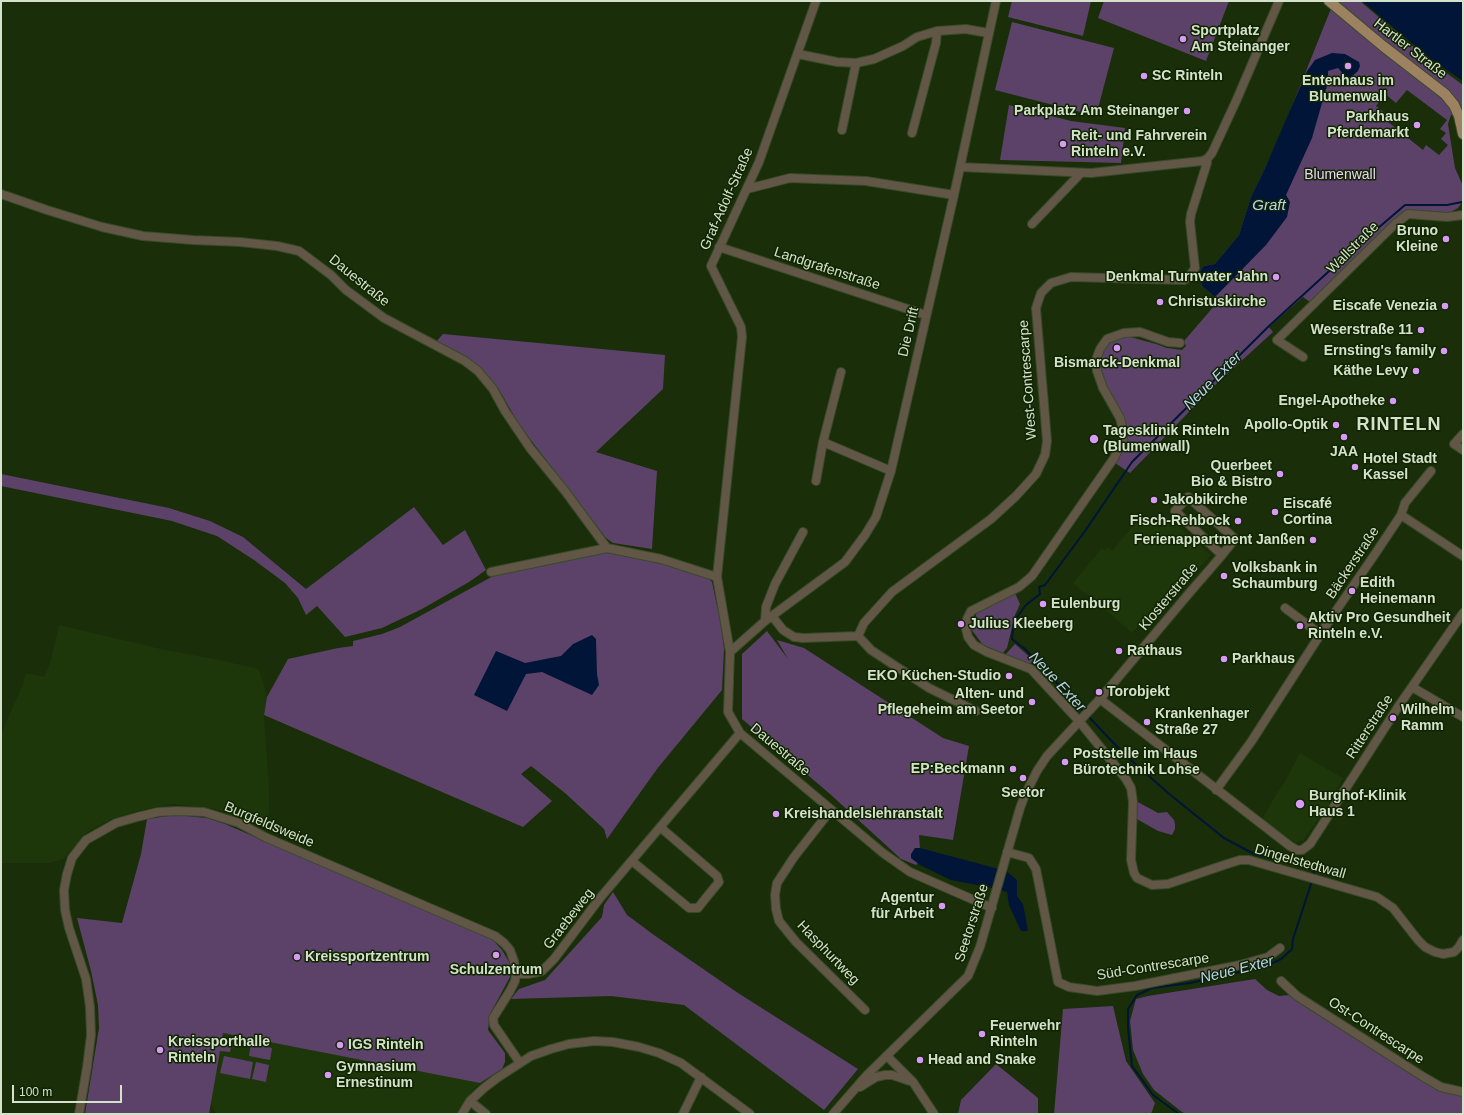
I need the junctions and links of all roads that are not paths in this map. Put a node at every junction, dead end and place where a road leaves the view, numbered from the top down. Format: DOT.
graph roads {
  1 [pos="816,1"];
  2 [pos="996,1"];
  3 [pos="1279,1"];
  4 [pos="1329,1"];
  5 [pos="937,31"];
  6 [pos="988,32"];
  7 [pos="798,54"];
  8 [pos="856,63"];
  9 [pos="842,130"];
  10 [pos="1463,131"];
  11 [pos="912,133"];
  12 [pos="1207,159"];
  13 [pos="960,167"];
  14 [pos="1080,173"];
  15 [pos="747,189"];
  16 [pos="1,194"];
  17 [pos="954,195"];
  18 [pos="1463,215"];
  19 [pos="1032,224"];
  20 [pos="720,248"];
  21 [pos="926,315"];
  22 [pos="1180,343"];
  23 [pos="1303,357"];
  24 [pos="841,372"];
  25 [pos="1463,434"];
  26 [pos="823,442"];
  27 [pos="1463,450"];
  28 [pos="891,471"];
  29 [pos="1430,471"];
  30 [pos="816,481"];
  31 [pos="1401,515"];
  32 [pos="803,532"];
  33 [pos="607,548"];
  34 [pos="1222,554"];
  35 [pos="1463,556"];
  36 [pos="491,572"];
  37 [pos="717,577"];
  38 [pos="1285,608"];
  39 [pos="1463,613"];
  40 [pos="768,618"];
  41 [pos="1320,634"];
  42 [pos="858,636"];
  43 [pos="730,652"];
  44 [pos="1412,687"];
  45 [pos="1100,700"];
  46 [pos="976,711"];
  47 [pos="1084,716"];
  48 [pos="1463,717"];
  49 [pos="740,733"];
  50 [pos="1216,790"];
  51 [pos="831,810"];
  52 [pos="660,827"];
  53 [pos="1007,852"];
  54 [pos="632,861"];
  55 [pos="993,904"];
  56 [pos="1463,940"];
  57 [pos="1280,948"];
  58 [pos="516,974"];
  59 [pos="1281,981"];
  60 [pos="865,1010"];
  61 [pos="887,1056"];
  62 [pos="520,1063"];
  63 [pos="701,1077"];
  64 [pos="913,1082"];
  65 [pos="852,1092"];
  66 [pos="1463,1092"];
  67 [pos="470,1101"];
  68 [pos="79,1114"];
  69 [pos="462,1114"];
  70 [pos="486,1114"];
  71 [pos="683,1114"];
  72 [pos="750,1114"];
  73 [pos="833,1114"];
  74 [pos="934,1114"];
  1 -- 7 [label="street, Graf-Adolf-Straße"];
  2 -- 6 [label="street, Die Drift"];
  3 -- 12 [label="street"];
  4 -- 10 [label="main road, Hartler Straße"];
  5 -- 6 [label="street"];
  5 -- 8 [label="street"];
  5 -- 11 [label="street"];
  6 -- 13 [label="street, Die Drift"];
  7 -- 8 [label="street"];
  7 -- 15 [label="street, Graf-Adolf-Straße"];
  8 -- 9 [label="street"];
  12 -- 14 [label="street"];
  12 -- 42 [label="street, West-Contrescarpe"];
  13 -- 14 [label="street"];
  13 -- 17 [label="street, Die Drift"];
  14 -- 19 [label="street"];
  15 -- 17 [label="street"];
  15 -- 20 [label="street, Graf-Adolf-Straße"];
  16 -- 33 [label="street, Dauestraße"];
  17 -- 21 [label="street, Die Drift"];
  18 -- 23 [label="street, Wallstraße"];
  20 -- 21 [label="street, Landgrafenstraße"];
  20 -- 37 [label="street, Graf-Adolf-Straße"];
  21 -- 28 [label="street, Die Drift"];
  22 -- 47 [label="street, Dingelstedtwall"];
  24 -- 26 [label="street"];
  25 -- 27 [label="street"];
  26 -- 28 [label="street"];
  26 -- 30 [label="street"];
  28 -- 40 [label="street, Die Drift"];
  29 -- 31 [label="street, Bäckerstraße"];
  31 -- 35 [label="street"];
  31 -- 41 [label="street, Bäckerstraße"];
  32 -- 40 [label="street"];
  33 -- 36 [label="street"];
  33 -- 37 [label="street"];
  34 -- 34 [label="street, Klosterstraße"];
  34 -- 45 [label="street, Klosterstraße"];
  37 -- 43 [label="street, Dauestraße"];
  38 -- 41 [label="street"];
  39 -- 44 [label="street, Ritterstraße"];
  40 -- 42 [label="street"];
  40 -- 43 [label="street, Die Drift"];
  41 -- 50 [label="street, Bäckerstraße"];
  42 -- 46 [label="street"];
  43 -- 49 [label="street, Dauestraße"];
  44 -- 48 [label="street"];
  44 -- 50 [label="street, Ritterstraße"];
  45 -- 47 [label="street, Klosterstraße"];
  45 -- 50 [label="street"];
  47 -- 53 [label="street, Seetorstraße"];
  47 -- 56 [label="street, Dingelstedtwall"];
  49 -- 51 [label="street, Dauestraße"];
  49 -- 52 [label="street, Graebeweg"];
  51 -- 55 [label="street, Dauestraße"];
  51 -- 60 [label="street, Hasphurtweg"];
  52 -- 54 [label="street, Graebeweg"];
  52 -- 54 [label="street"];
  53 -- 55 [label="street, Seetorstraße"];
  53 -- 57 [label="street, Süd-Contrescarpe"];
  54 -- 58 [label="street, Graebeweg"];
  55 -- 61 [label="street, Seetorstraße"];
  58 -- 62 [label="street"];
  58 -- 68 [label="street, Burgfeldsweide"];
  59 -- 66 [label="street, Ost-Contrescarpe"];
  61 -- 64 [label="street"];
  61 -- 65 [label="street, Seetorstraße"];
  62 -- 63 [label="street"];
  62 -- 67 [label="street"];
  63 -- 71 [label="street"];
  63 -- 72 [label="street"];
  64 -- 65 [label="street"];
  64 -- 74 [label="street"];
  65 -- 73 [label="street, Seetorstraße"];
  67 -- 69 [label="street"];
  67 -- 70 [label="street"];
}
